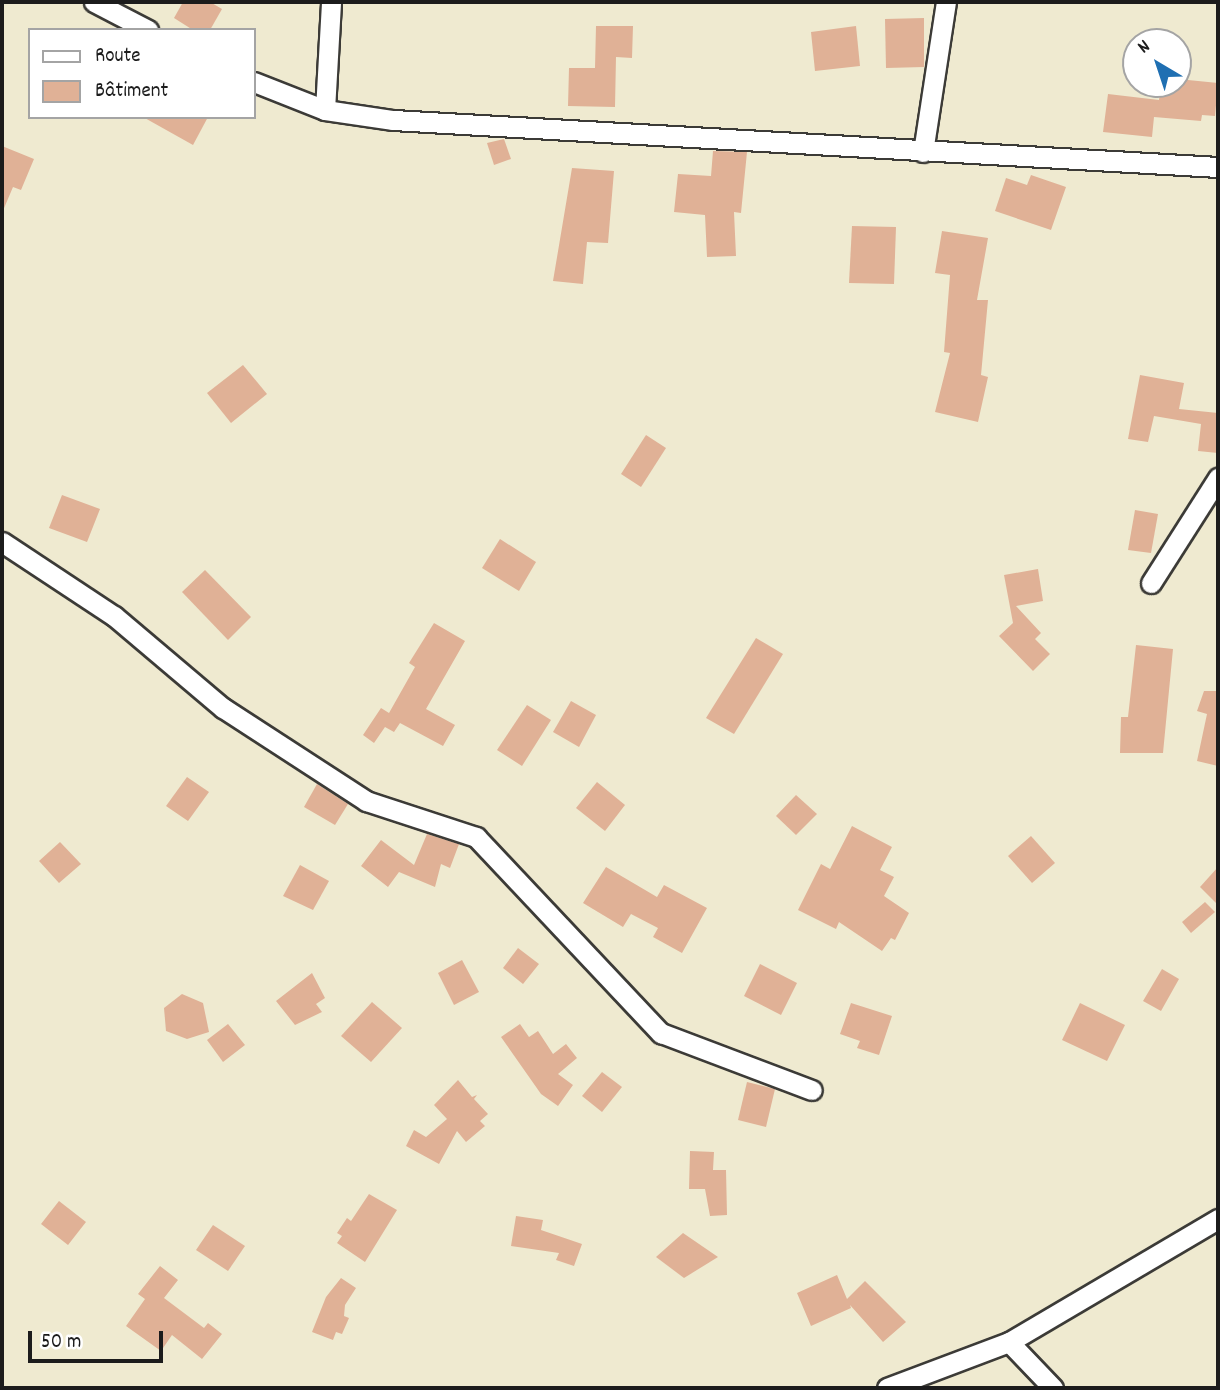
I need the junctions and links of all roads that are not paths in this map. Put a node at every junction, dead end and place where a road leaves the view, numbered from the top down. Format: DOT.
graph roads {
  1 [pos="94,2"];
  2 [pos="331,2"];
  3 [pos="946,2"];
  4 [pos="144,28"];
  5 [pos="256,83"];
  6 [pos="325,110"];
  7 [pos="923,152"];
  8 [pos="1218,167"];
  9 [pos="1218,478"];
  10 [pos="2,542"];
  11 [pos="1151,583"];
  12 [pos="812,1090"];
  13 [pos="1218,1219"];
  14 [pos="1009,1342"];
  15 [pos="887,1388"];
  16 [pos="1053,1388"];
  1 -- 4 [label="street"];
  2 -- 6 [label="street"];
  3 -- 7 [label="street"];
  5 -- 6 [label="street"];
  6 -- 7 [label="street"];
  7 -- 8 [label="street"];
  9 -- 11 [label="street"];
  10 -- 12 [label="street"];
  13 -- 14 [label="street"];
  14 -- 15 [label="street"];
  14 -- 16 [label="street"];
}
